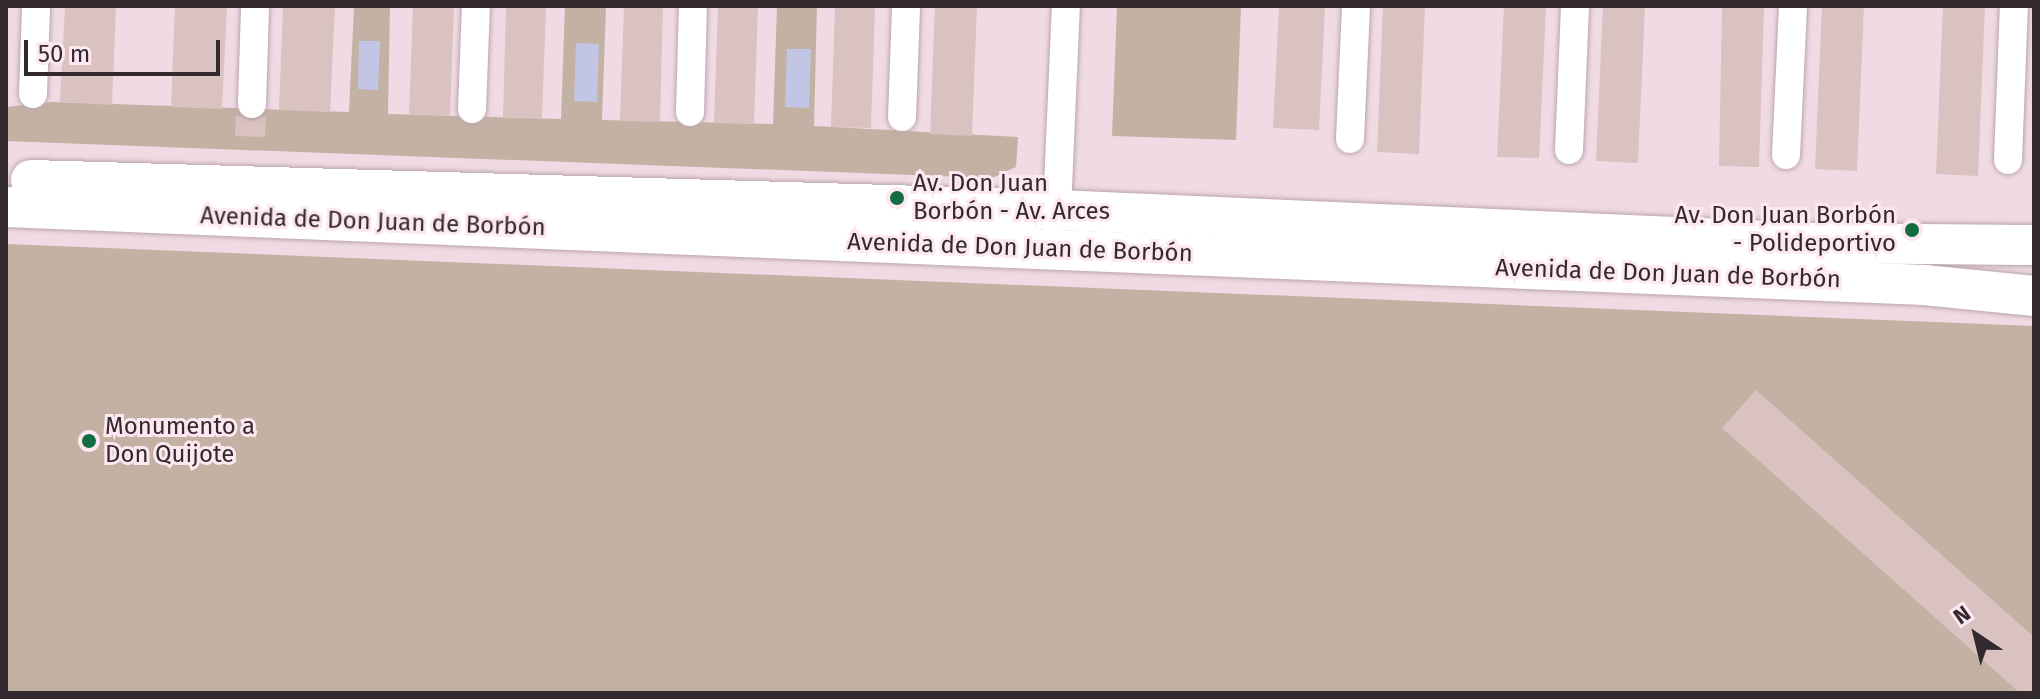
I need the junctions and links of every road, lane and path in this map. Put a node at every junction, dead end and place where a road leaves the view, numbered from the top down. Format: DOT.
graph roads {
  1 [pos="36,6"];
  2 [pos="255,6"];
  3 [pos="476,6"];
  4 [pos="693,6"];
  5 [pos="906,6"];
  6 [pos="1066,6"];
  7 [pos="1356,6"];
  8 [pos="1575,6"];
  9 [pos="1793,6"];
  10 [pos="2014,6"];
  11 [pos="33,94"];
  12 [pos="252,104"];
  13 [pos="472,109"];
  14 [pos="690,112"];
  15 [pos="902,117"];
  16 [pos="1350,139"];
  17 [pos="1569,150"];
  18 [pos="1786,155"];
  19 [pos="2008,160"];
  20 [pos="6,180"];
  21 [pos="6,207"];
  22 [pos="1057,210"];
  23 [pos="2034,245"];
  24 [pos="2034,296"];
  1 -- 11 [label="street"];
  2 -- 12 [label="street"];
  3 -- 13 [label="street"];
  4 -- 14 [label="street"];
  5 -- 15 [label="street"];
  6 -- 22 [label="street"];
  7 -- 16 [label="street"];
  8 -- 17 [label="street"];
  9 -- 18 [label="street"];
  10 -- 19 [label="street"];
  20 -- 22 [label="street, Avenida de Don Juan de Borbón"];
  21 -- 24 [label="street, Avenida de Don Juan de Borbón"];
  22 -- 23 [label="street, Avenida de Don Juan de Borbón"];
}
